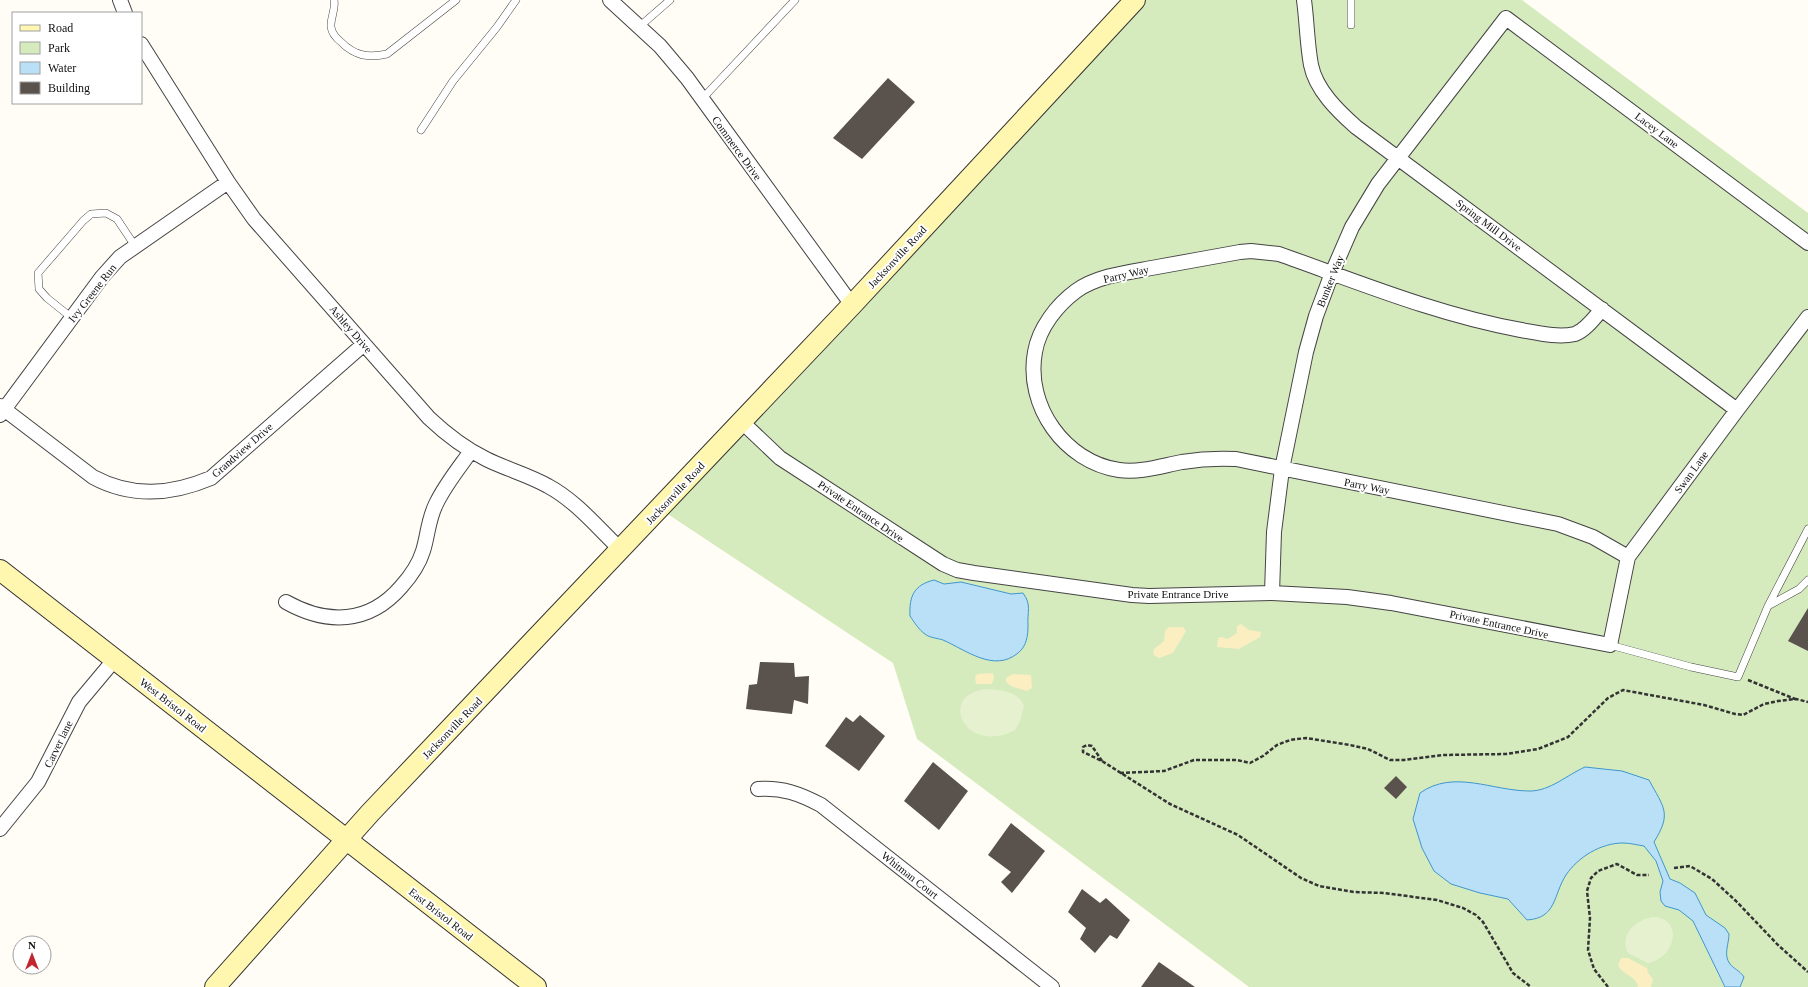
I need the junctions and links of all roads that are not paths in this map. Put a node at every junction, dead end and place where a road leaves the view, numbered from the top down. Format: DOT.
graph roads {
  1 [pos="120,0"];
  2 [pos="334,0"];
  3 [pos="456,0"];
  4 [pos="516,0"];
  5 [pos="610,0"];
  6 [pos="670,0"];
  7 [pos="795,0"];
  8 [pos="1135,0"];
  9 [pos="1304,0"];
  10 [pos="1351,0"];
  11 [pos="124,12"];
  12 [pos="1506,18"];
  13 [pos="1352,25"];
  14 [pos="639,27"];
  15 [pos="142,46"];
  16 [pos="702,99"];
  17 [pos="421,130"];
  18 [pos="1399,158"];
  19 [pos="228,182"];
  20 [pos="1808,243"];
  21 [pos="135,246"];
  22 [pos="1332,273"];
  23 [pos="852,305"];
  24 [pos="1602,309"];
  25 [pos="1808,317"];
  26 [pos="72,318"];
  27 [pos="364,344"];
  28 [pos="2,410"];
  29 [pos="1737,410"];
  30 [pos="742,422"];
  31 [pos="471,451"];
  32 [pos="1282,469"];
  33 [pos="1808,529"];
  34 [pos="621,550"];
  35 [pos="1628,557"];
  36 [pos="0,570"];
  37 [pos="1808,580"];
  38 [pos="1272,593"];
  39 [pos="286,602"];
  40 [pos="1768,606"];
  41 [pos="1610,645"];
  42 [pos="115,659"];
  43 [pos="758,789"];
  44 [pos="0,829"];
  45 [pos="346,840"];
  46 [pos="215,987"];
  47 [pos="536,987"];
  48 [pos="1052,987"];
  1 -- 11 [label="street"];
  2 -- 3 [label="lane"];
  4 -- 17 [label="lane"];
  5 -- 14 [label="street, Commerce Drive"];
  6 -- 14 [label="lane"];
  7 -- 16 [label="lane"];
  8 -- 23 [label="main road, Jacksonville Road"];
  9 -- 18 [label="street, Spring Mill Drive"];
  10 -- 13 [label="lane"];
  12 -- 18 [label="street, Bunker Way"];
  12 -- 20 [label="street, Lacey Lane"];
  14 -- 16 [label="street, Commerce Drive"];
  15 -- 19 [label="street, Ashley Drive"];
  16 -- 23 [label="street, Commerce Drive"];
  18 -- 22 [label="street, Bunker Way"];
  18 -- 24 [label="street, Spring Mill Drive"];
  19 -- 21 [label="street, Ivy Greene Run"];
  19 -- 27 [label="street, Ashley Drive"];
  21 -- 26 [label="street, Ivy Greene Run"];
  21 -- 26 [label="lane"];
  22 -- 24 [label="street, Parry Way"];
  22 -- 32 [label="street, Bunker Way"];
  22 -- 32 [label="street, Parry Way"];
  23 -- 30 [label="main road, Jacksonville Road"];
  24 -- 29 [label="street, Spring Mill Drive"];
  25 -- 29 [label="street, Swan Lane"];
  26 -- 28 [label="street, Ivy Greene Run"];
  27 -- 28 [label="street, Grandview Drive"];
  27 -- 31 [label="street, Ashley Drive"];
  29 -- 35 [label="street, Swan Lane"];
  30 -- 34 [label="main road, Jacksonville Road"];
  30 -- 38 [label="street, Private Entrance Drive"];
  31 -- 34 [label="street, Ashley Drive"];
  31 -- 39 [label="street"];
  32 -- 35 [label="street, Parry Way"];
  32 -- 38 [label="street, Bunker Way"];
  33 -- 40 [label="lane"];
  34 -- 45 [label="main road, Jacksonville Road"];
  35 -- 41 [label="street, Swan Lane"];
  36 -- 42 [label="main road, West Bristol Road"];
  37 -- 40 [label="lane"];
  38 -- 41 [label="street, Private Entrance Drive"];
  40 -- 41 [label="lane"];
  42 -- 44 [label="street, Carver lane"];
  42 -- 45 [label="main road, West Bristol Road"];
  43 -- 48 [label="street, Whitman Court"];
  45 -- 46 [label="main road, Jacksonville Road"];
  45 -- 47 [label="main road, East Bristol Road"];
}
